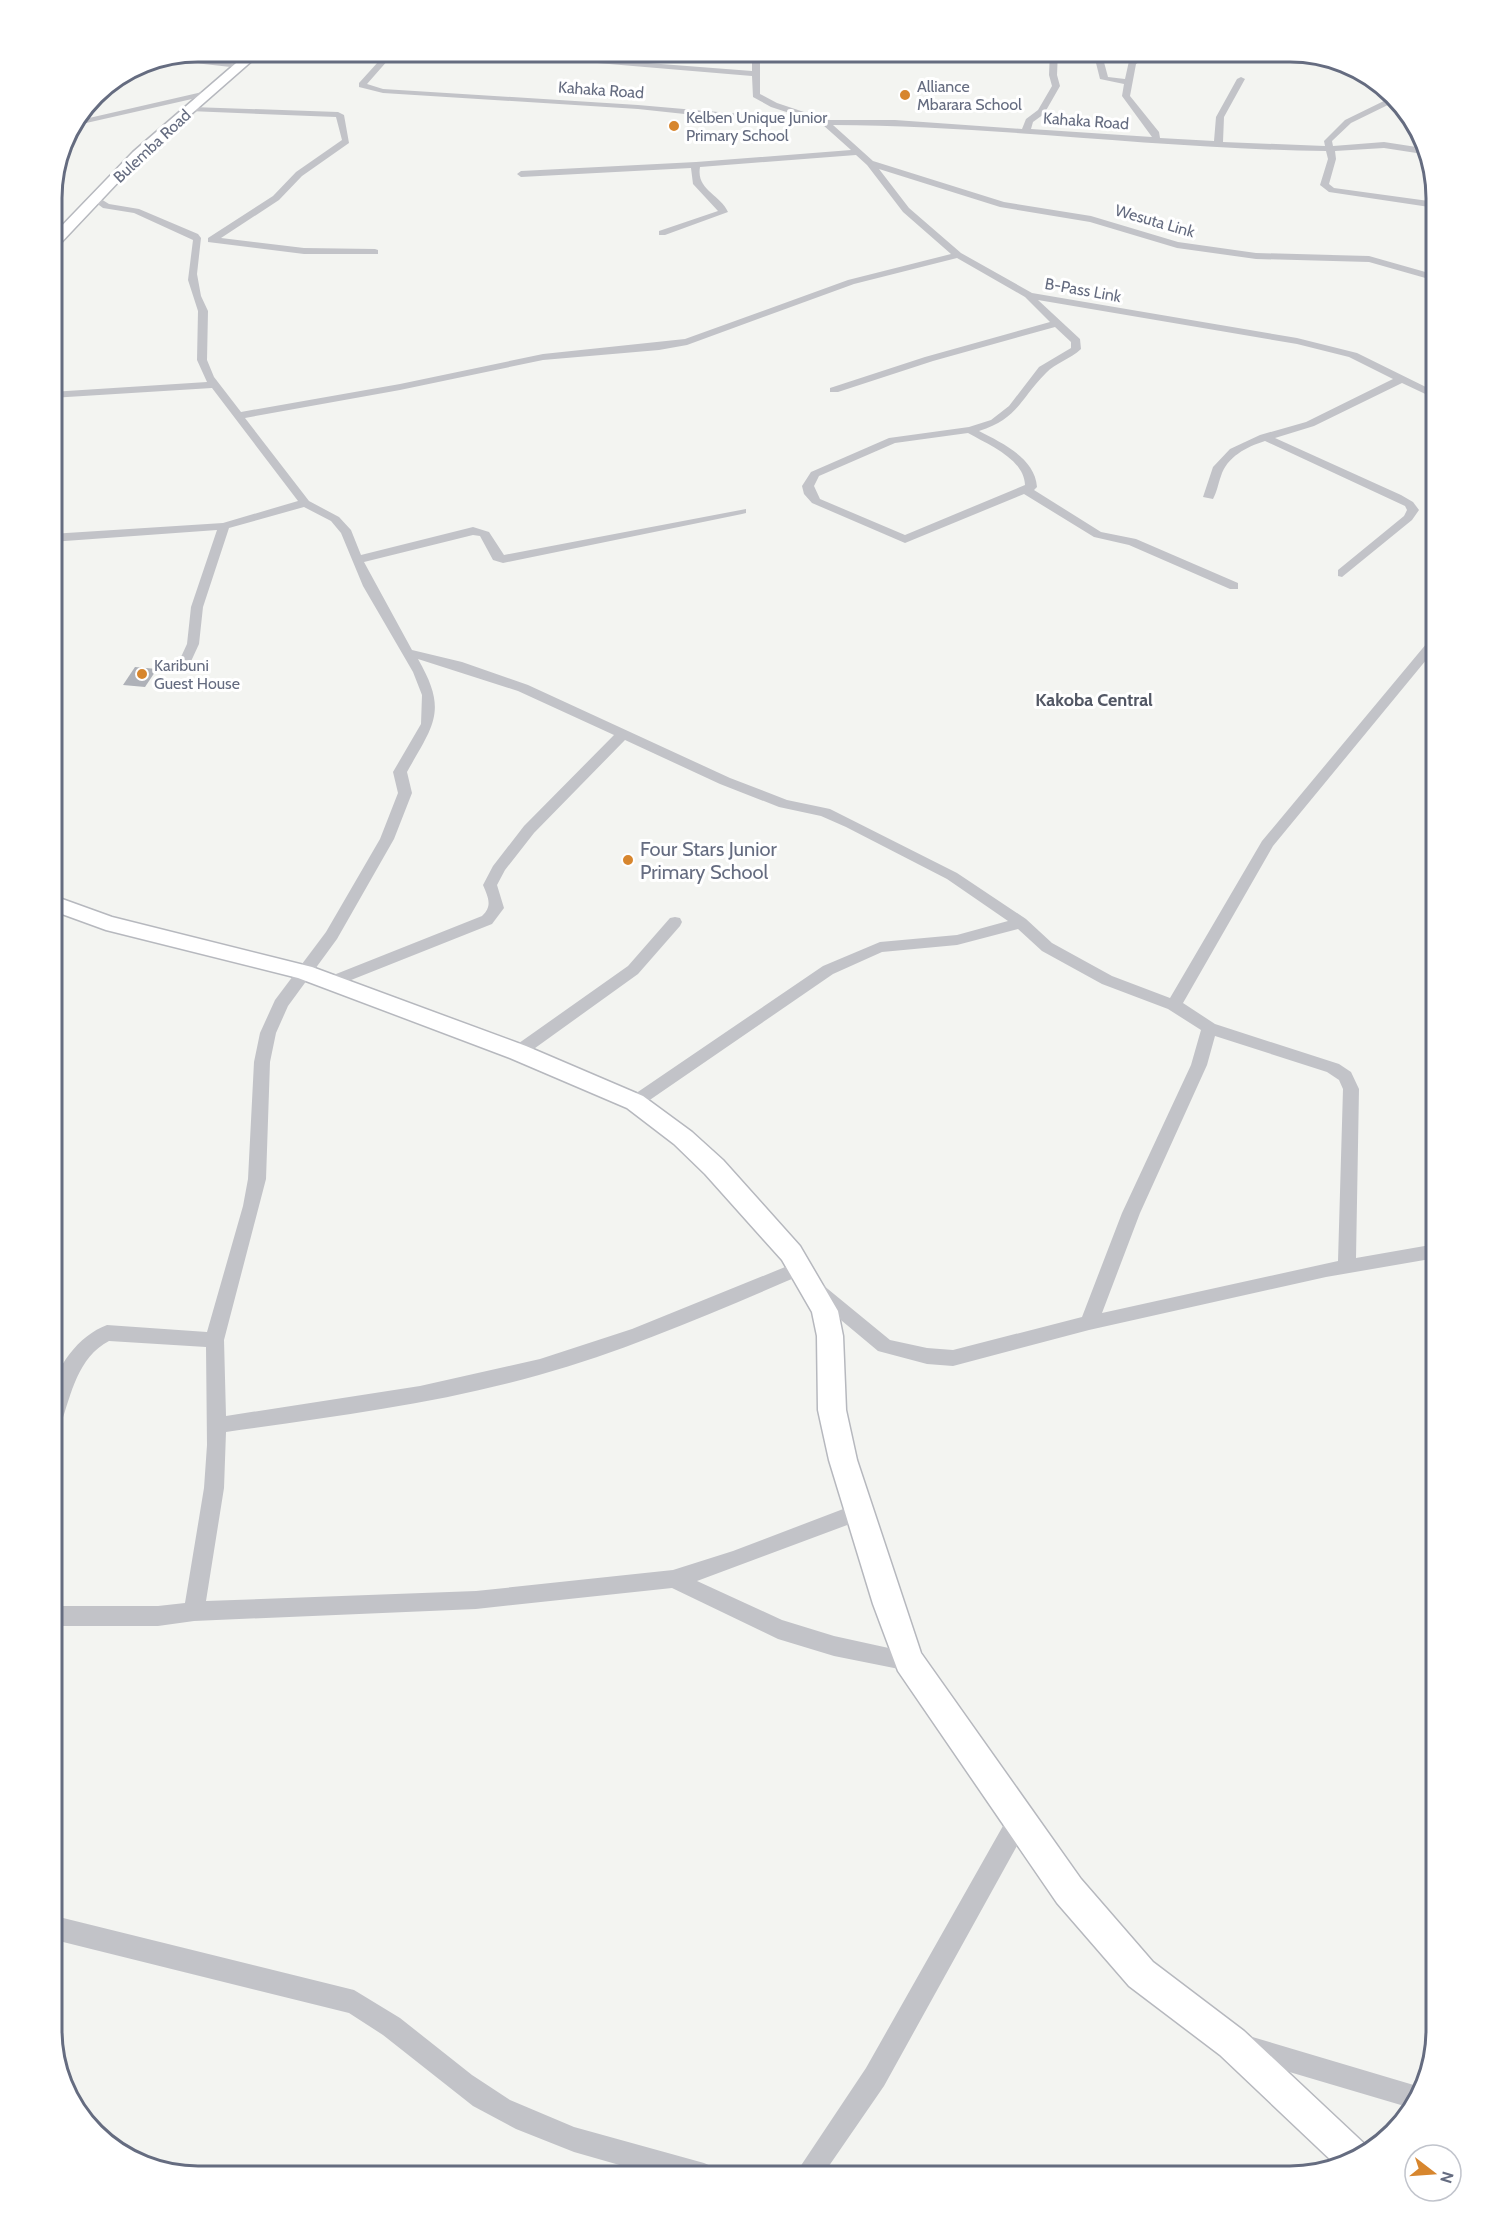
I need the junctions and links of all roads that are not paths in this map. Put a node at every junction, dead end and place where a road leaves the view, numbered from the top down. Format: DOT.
graph roads {
  1 [pos="200,62"];
  2 [pos="245,62"];
  3 [pos="382,62"];
  4 [pos="599,62"];
  5 [pos="756,62"];
  6 [pos="1054,62"];
  7 [pos="1100,62"];
  8 [pos="1134,62"];
  9 [pos="240,66"];
  10 [pos="757,74"];
  11 [pos="1241,79"];
  12 [pos="1129,82"];
  13 [pos="211,92"];
  14 [pos="1387,102"];
  15 [pos="192,108"];
  16 [pos="87,119"];
  17 [pos="824,122"];
  18 [pos="1026,131"];
  19 [pos="1156,141"];
  20 [pos="1219,145"];
  21 [pos="1332,149"];
  22 [pos="1416,150"];
  23 [pos="856,152"];
  24 [pos="870,163"];
  25 [pos="696,165"];
  26 [pos="521,174"];
  27 [pos="96,199"];
  28 [pos="1426,203"];
  29 [pos="662,232"];
  30 [pos="62,234"];
  31 [pos="198,240"];
  32 [pos="212,240"];
  33 [pos="375,252"];
  34 [pos="958,255"];
  35 [pos="1426,275"];
  36 [pos="1029,295"];
  37 [pos="1057,323"];
  38 [pos="1402,379"];
  39 [pos="215,385"];
  40 [pos="834,390"];
  41 [pos="1426,391"];
  42 [pos="62,394"];
  43 [pos="238,416"];
  44 [pos="970,430"];
  45 [pos="1264,437"];
  46 [pos="1026,490"];
  47 [pos="1209,497"];
  48 [pos="305,503"];
  49 [pos="742,511"];
  50 [pos="224,526"];
  51 [pos="62,537"];
  52 [pos="357,560"];
  53 [pos="1342,573"];
  54 [pos="1233,586"];
  55 [pos="1426,652"];
  56 [pos="410,653"];
  57 [pos="181,670"];
  58 [pos="623,734"];
  59 [pos="62,906"];
  60 [pos="675,922"];
  61 [pos="1021,923"];
  62 [pos="304,972"];
  63 [pos="331,982"];
  64 [pos="1174,1005"];
  65 [pos="1209,1028"];
  66 [pos="518,1052"];
  67 [pos="635,1102"];
  68 [pos="1426,1253"];
  69 [pos="1347,1266"];
  70 [pos="804,1275"];
  71 [pos="1089,1323"];
  72 [pos="215,1340"];
  73 [pos="62,1395"];
  74 [pos="217,1425"];
  75 [pos="860,1512"];
  76 [pos="673,1579"];
  77 [pos="194,1611"];
  78 [pos="62,1616"];
  79 [pos="909,1661"];
  80 [pos="1020,1818"];
  81 [pos="62,1930"];
  82 [pos="1232,2043"];
  83 [pos="1408,2095"];
  84 [pos="1348,2151"];
  85 [pos="668,2165"];
  86 [pos="814,2166"];
  1 -- 9 [label="street"];
  2 -- 9 [label="street, Bulemba Road"];
  3 -- 17 [label="street, Kahaka Road"];
  4 -- 10 [label="street"];
  5 -- 10 [label="street, B-Pass Link"];
  6 -- 18 [label="street"];
  7 -- 12 [label="street"];
  8 -- 12 [label="street"];
  9 -- 13 [label="street, Bulemba Road"];
  10 -- 17 [label="street, B-Pass Link"];
  11 -- 20 [label="street"];
  12 -- 19 [label="street"];
  13 -- 15 [label="street, Bulemba Road"];
  13 -- 16 [label="street"];
  14 -- 21 [label="street"];
  15 -- 27 [label="street, Bulemba Road"];
  15 -- 32 [label="street"];
  17 -- 18 [label="street, Kahaka Road"];
  17 -- 23 [label="street, B-Pass Link"];
  18 -- 19 [label="street, Kahaka Road"];
  19 -- 20 [label="street, Kahaka Road"];
  20 -- 21 [label="street, Kahaka Road"];
  21 -- 22 [label="street, Kahaka Road"];
  21 -- 28 [label="street"];
  23 -- 24 [label="street, B-Pass Link"];
  23 -- 25 [label="street"];
  24 -- 34 [label="street, B-Pass Link"];
  24 -- 35 [label="street, Wesuta Link"];
  25 -- 26 [label="street"];
  25 -- 29 [label="street"];
  27 -- 30 [label="street, Bulemba Road"];
  27 -- 31 [label="street"];
  31 -- 32 [label="street"];
  31 -- 39 [label="street"];
  32 -- 33 [label="street"];
  34 -- 36 [label="street, B-Pass Link"];
  34 -- 43 [label="street"];
  36 -- 37 [label="street"];
  36 -- 38 [label="street, B-Pass Link"];
  37 -- 40 [label="street"];
  37 -- 44 [label="street"];
  38 -- 41 [label="street, B-Pass Link"];
  38 -- 45 [label="street"];
  39 -- 42 [label="street"];
  39 -- 43 [label="street"];
  43 -- 48 [label="street"];
  44 -- 46 [label="street"];
  44 -- 46 [label="street"];
  45 -- 47 [label="street"];
  45 -- 53 [label="street"];
  46 -- 54 [label="street"];
  48 -- 50 [label="street"];
  48 -- 52 [label="street"];
  49 -- 52 [label="street"];
  50 -- 51 [label="street"];
  50 -- 57 [label="street"];
  52 -- 56 [label="street"];
  55 -- 64 [label="street"];
  56 -- 58 [label="street"];
  56 -- 62 [label="street"];
  58 -- 61 [label="street"];
  58 -- 63 [label="street"];
  59 -- 62 [label="street"];
  60 -- 66 [label="street"];
  61 -- 64 [label="street"];
  61 -- 67 [label="street"];
  62 -- 63 [label="street"];
  62 -- 72 [label="street"];
  63 -- 66 [label="street"];
  64 -- 65 [label="street"];
  65 -- 69 [label="street"];
  65 -- 71 [label="street"];
  66 -- 67 [label="street"];
  67 -- 70 [label="street"];
  68 -- 69 [label="street"];
  69 -- 71 [label="street"];
  70 -- 71 [label="street"];
  70 -- 74 [label="street"];
  70 -- 75 [label="street"];
  72 -- 73 [label="street"];
  72 -- 74 [label="street"];
  74 -- 77 [label="street"];
  75 -- 76 [label="street"];
  75 -- 79 [label="street"];
  76 -- 77 [label="street"];
  76 -- 79 [label="street"];
  77 -- 78 [label="street"];
  79 -- 80 [label="street"];
  80 -- 82 [label="street"];
  80 -- 86 [label="street"];
  81 -- 85 [label="street"];
  82 -- 83 [label="street"];
  82 -- 84 [label="street"];
}
